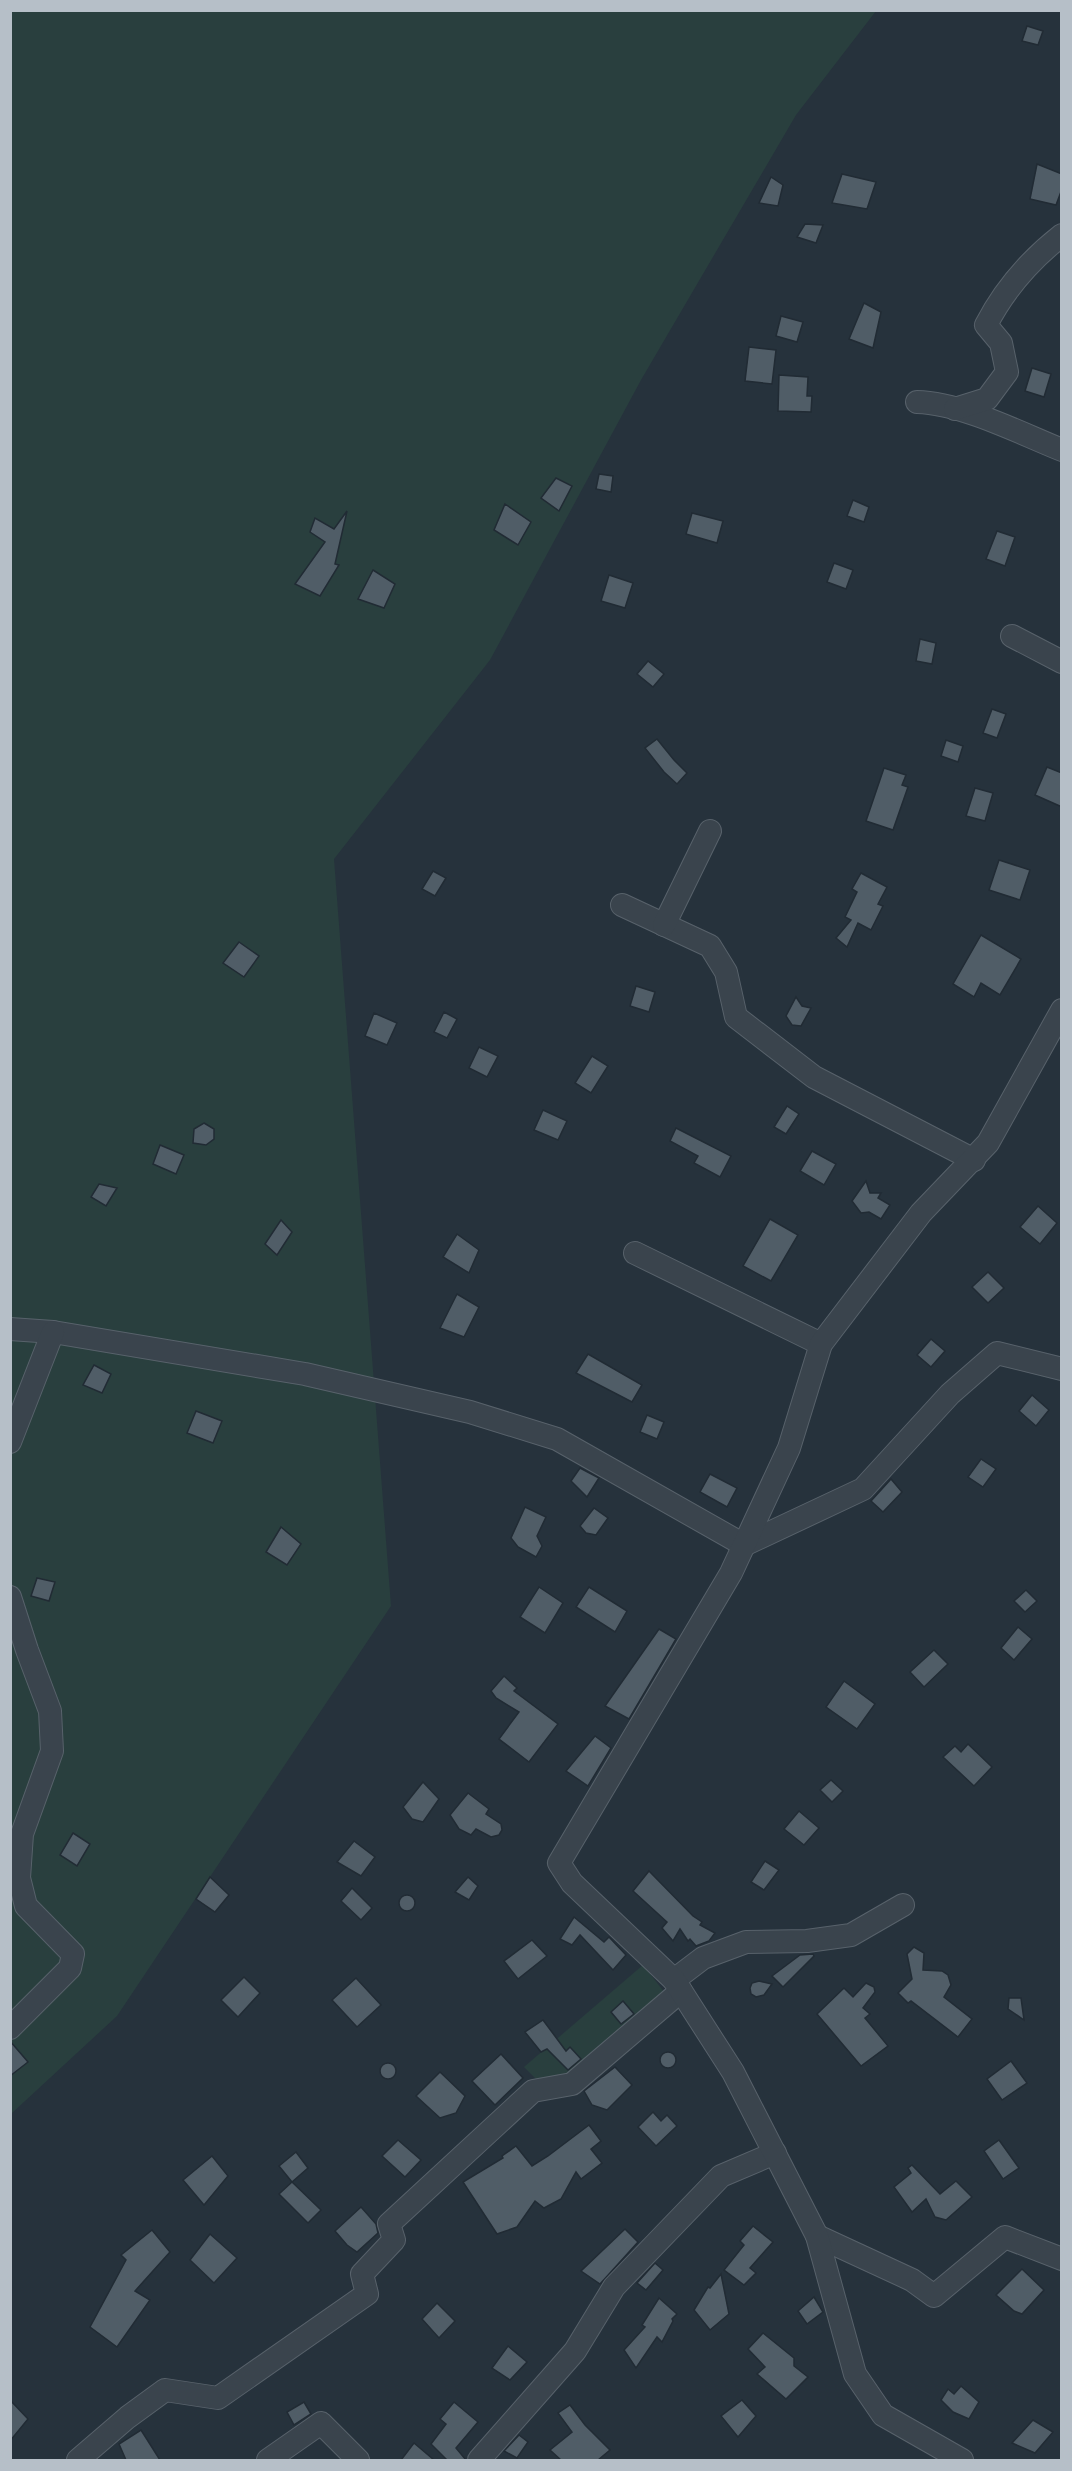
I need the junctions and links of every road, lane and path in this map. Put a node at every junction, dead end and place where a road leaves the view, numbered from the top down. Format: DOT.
graph roads {
  1 [pos="1062,235"];
  2 [pos="917,402"];
  3 [pos="955,410"];
  4 [pos="1062,450"];
  5 [pos="1012,636"];
  6 [pos="1062,662"];
  7 [pos="710,831"];
  8 [pos="622,905"];
  9 [pos="664,925"];
  10 [pos="1062,1010"];
  11 [pos="974,1160"];
  12 [pos="635,1253"];
  13 [pos="10,1329"];
  14 [pos="53,1332"];
  15 [pos="821,1344"];
  16 [pos="1062,1369"];
  17 [pos="10,1442"];
  18 [pos="744,1545"];
  19 [pos="10,1597"];
  20 [pos="903,1905"];
  21 [pos="677,1985"];
  22 [pos="10,2028"];
  23 [pos="775,2153"];
  24 [pos="817,2236"];
  25 [pos="1062,2259"];
  26 [pos="78,2460"];
  27 [pos="268,2460"];
  28 [pos="358,2460"];
  29 [pos="479,2460"];
  30 [pos="962,2460"];
  1 -- 3 [label="street"];
  2 -- 3 [label="street"];
  3 -- 4 [label="street"];
  5 -- 6 [label="street"];
  7 -- 9 [label="street"];
  8 -- 9 [label="street"];
  9 -- 11 [label="street"];
  10 -- 11 [label="street"];
  11 -- 15 [label="street"];
  12 -- 15 [label="street"];
  13 -- 14 [label="street"];
  14 -- 17 [label="street"];
  14 -- 18 [label="street"];
  15 -- 18 [label="street"];
  16 -- 18 [label="street"];
  18 -- 21 [label="street"];
  19 -- 22 [label="street"];
  20 -- 21 [label="street"];
  21 -- 23 [label="street"];
  21 -- 26 [label="street"];
  23 -- 24 [label="street"];
  23 -- 29 [label="street"];
  24 -- 25 [label="street"];
  24 -- 30 [label="street"];
  27 -- 28 [label="street"];
}
